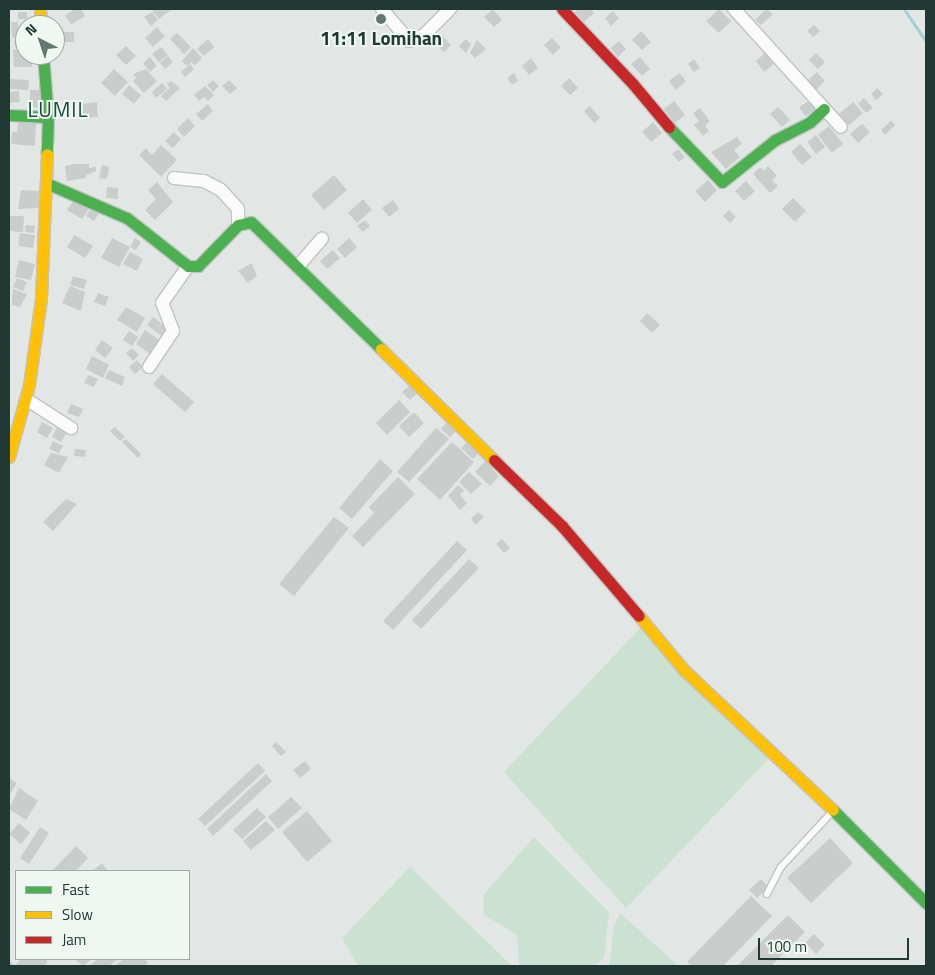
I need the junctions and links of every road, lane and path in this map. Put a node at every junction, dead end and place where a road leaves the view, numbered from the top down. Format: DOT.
graph roads {
  1 [pos="382,9"];
  2 [pos="450,9"];
  3 [pos="562,9"];
  4 [pos="734,9"];
  5 [pos="45,65"];
  6 [pos="824,109"];
  7 [pos="9,114"];
  8 [pos="48,117"];
  9 [pos="841,127"];
  10 [pos="174,178"];
  11 [pos="46,183"];
  12 [pos="238,224"];
  13 [pos="322,239"];
  14 [pos="299,265"];
  15 [pos="188,266"];
  16 [pos="149,367"];
  17 [pos="26,399"];
  18 [pos="71,428"];
  19 [pos="9,457"];
  20 [pos="834,810"];
  21 [pos="767,894"];
  22 [pos="926,903"];
  1 -- 2 [label="street"];
  3 -- 6 [label="street"];
  4 -- 6 [label="street"];
  5 -- 8 [label="street"];
  6 -- 9 [label="street"];
  7 -- 8 [label="street"];
  8 -- 11 [label="street"];
  10 -- 12 [label="street"];
  11 -- 15 [label="street"];
  11 -- 17 [label="street"];
  12 -- 14 [label="street"];
  12 -- 15 [label="street"];
  13 -- 14 [label="street"];
  14 -- 20 [label="street"];
  15 -- 16 [label="street"];
  17 -- 18 [label="street"];
  17 -- 19 [label="street"];
  20 -- 21 [label="lane"];
  20 -- 22 [label="street"];
}
